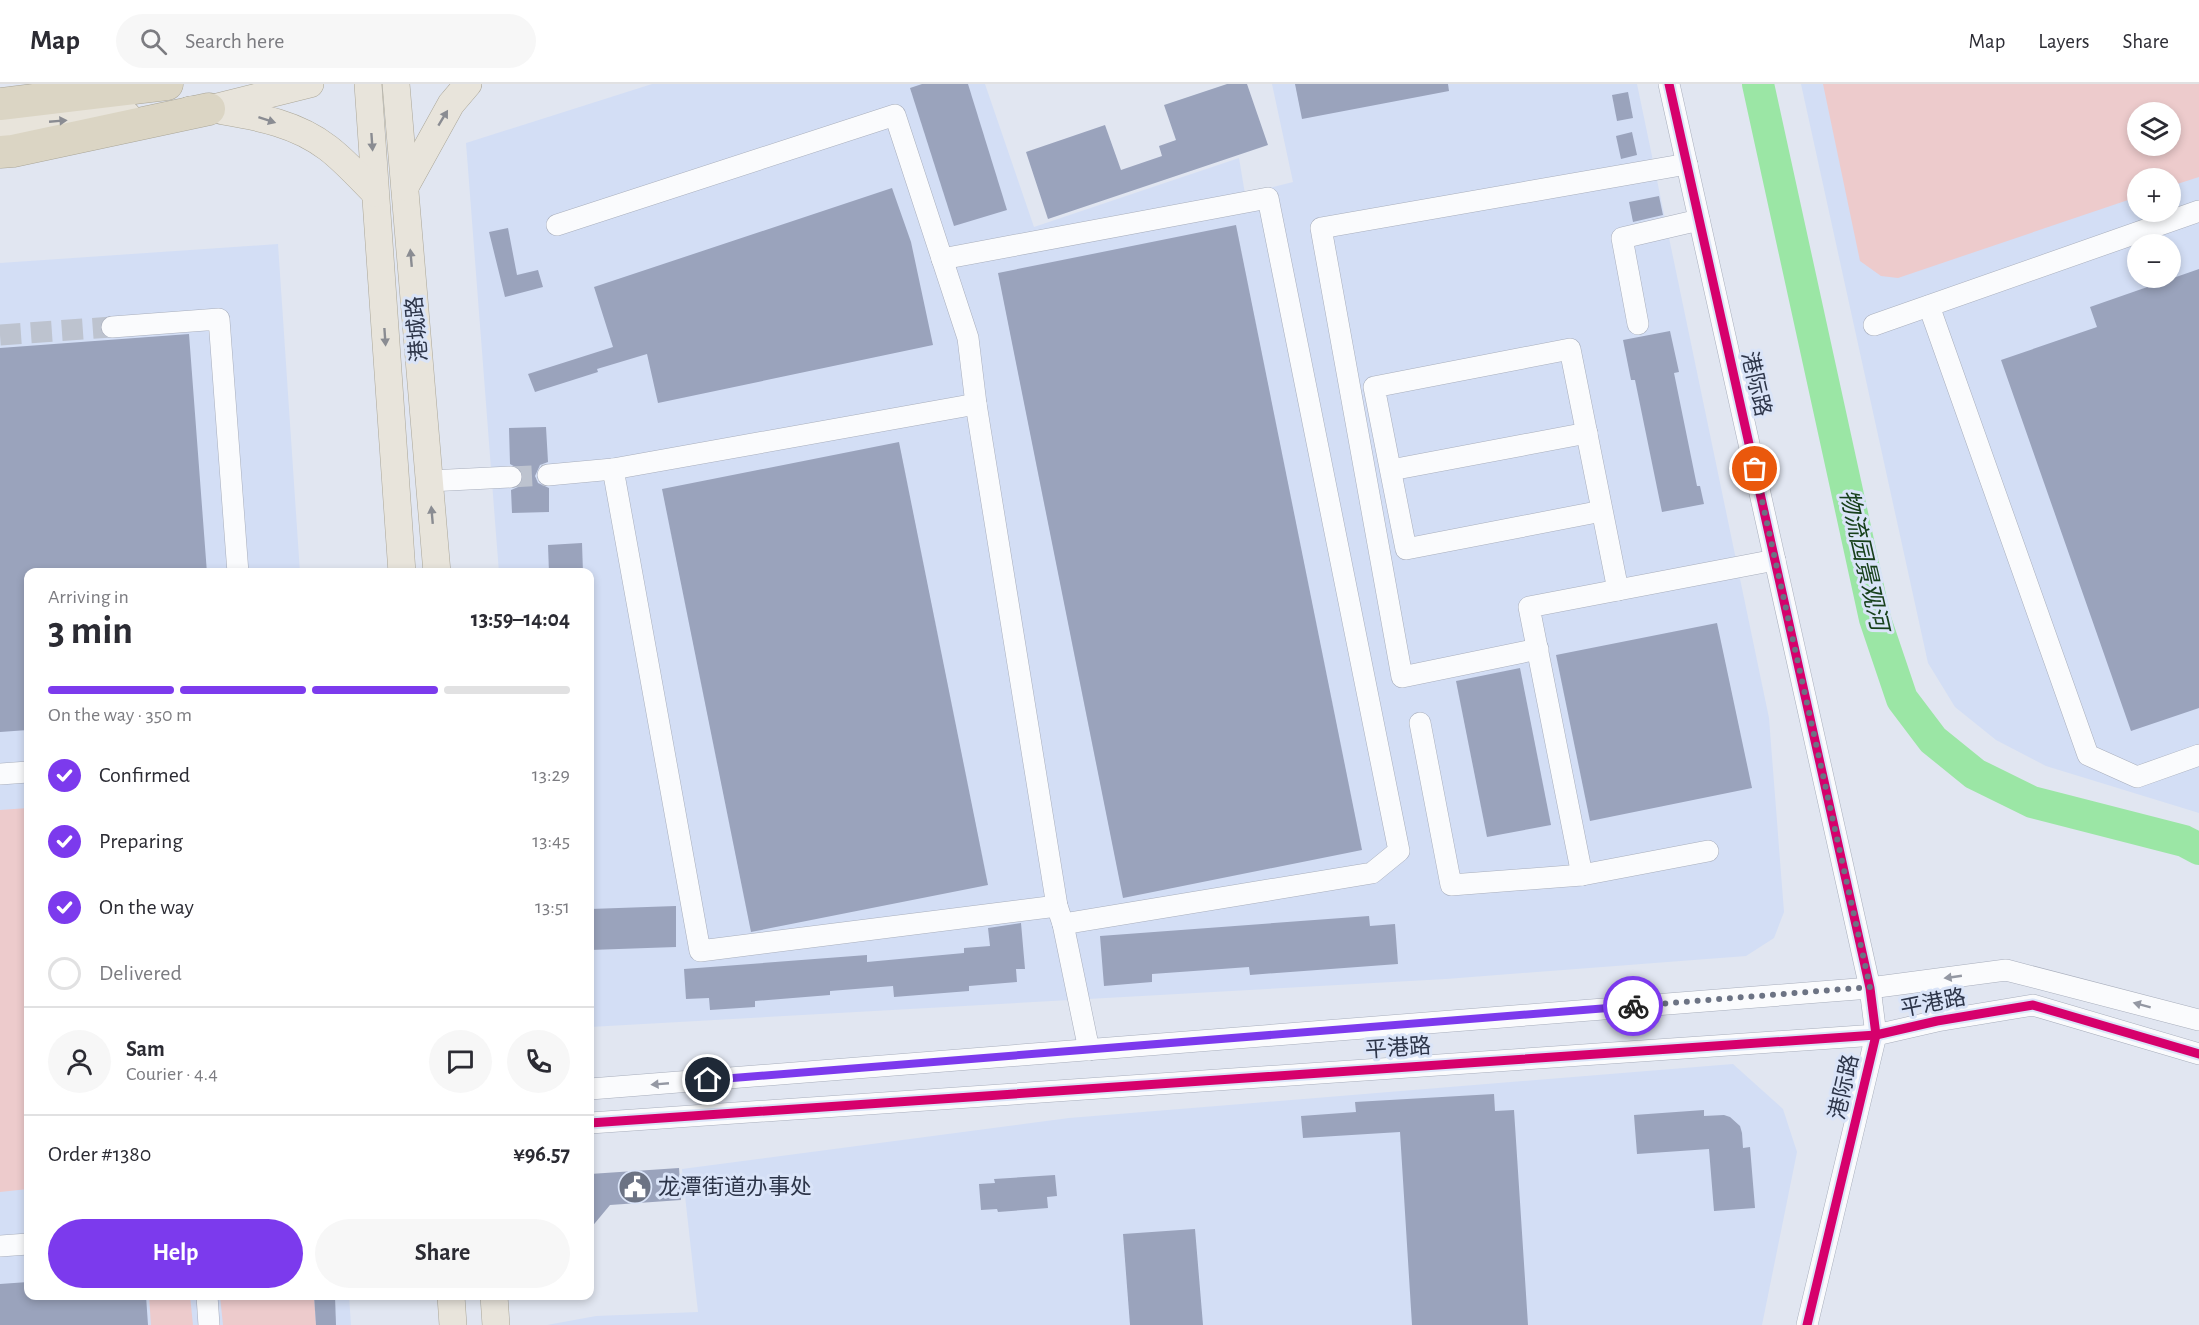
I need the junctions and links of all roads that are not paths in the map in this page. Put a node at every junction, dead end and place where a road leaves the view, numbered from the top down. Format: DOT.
graph roads {
  1 [pos="167,84"];
  2 [pos="310,84"];
  3 [pos="368,84"];
  4 [pos="396,84"];
  5 [pos="468,84"];
  6 [pos="1669,84"];
  7 [pos="0,104"];
  8 [pos="210,109"];
  9 [pos="0,125"];
  10 [pos="0,152"];
  11 [pos="1687,164"];
  12 [pos="405,187"];
  13 [pos="375,193"];
  14 [pos="2199,211"];
  15 [pos="1699,220"];
  16 [pos="557,225"];
  17 [pos="942,259"];
  18 [pos="1929,306"];
  19 [pos="1638,324"];
  20 [pos="1874,325"];
  21 [pos="112,327"];
  22 [pos="976,404"];
  23 [pos="1587,433"];
  24 [pos="613,469"];
  25 [pos="1391,470"];
  26 [pos="548,475"];
  27 [pos="511,477"];
  28 [pos="429,480"];
  29 [pos="1602,511"];
  30 [pos="1775,560"];
  31 [pos="238,568"];
  32 [pos="402,568"];
  33 [pos="437,568"];
  34 [pos="1618,590"];
  35 [pos="1538,649"];
  36 [pos="1420,723"];
  37 [pos="2199,755"];
  38 [pos="24,772"];
  39 [pos="0,774"];
  40 [pos="1708,851"];
  41 [pos="1582,875"];
  42 [pos="1060,915"];
  43 [pos="1870,987"];
  44 [pos="2199,1020"];
  45 [pos="1876,1035"];
  46 [pos="1089,1050"];
  47 [pos="2199,1054"];
  48 [pos="594,1089"];
  49 [pos="594,1123"];
  50 [pos="24,1244"];
  51 [pos="0,1246"];
  52 [pos="207,1300"];
  53 [pos="451,1300"];
  54 [pos="494,1300"];
  55 [pos="210,1325"];
  56 [pos="453,1325"];
  57 [pos="496,1325"];
  58 [pos="1807,1325"];
  1 -- 7 [label="highway"];
  2 -- 8 [label="main road"];
  3 -- 13 [label="main road, one-way"];
  4 -- 12 [label="main road, 港城路"];
  12 -- 5 [label="main road, one-way"];
  6 -- 11 [label="street, 港际路"];
  9 -- 8 [label="main road, one-way"];
  8 -- 10 [label="highway"];
  8 -- 13 [label="main road, one-way"];
  11 -- 15 [label="street, 港际路"];
  11 -- 35 [label="street"];
  28 -- 12 [label="main road, 港城路, one-way"];
  13 -- 32 [label="main road, one-way"];
  14 -- 18 [label="street"];
  15 -- 19 [label="street"];
  15 -- 30 [label="street, 港际路"];
  16 -- 17 [label="street"];
  17 -- 22 [label="street"];
  17 -- 42 [label="street"];
  18 -- 20 [label="street"];
  18 -- 37 [label="street"];
  21 -- 31 [label="street"];
  22 -- 24 [label="street"];
  22 -- 42 [label="street"];
  23 -- 25 [label="street"];
  23 -- 25 [label="street"];
  23 -- 29 [label="street"];
  24 -- 26 [label="street"];
  24 -- 42 [label="street"];
  25 -- 29 [label="street"];
  27 -- 28 [label="street"];
  33 -- 28 [label="main road, 港城路, one-way"];
  29 -- 34 [label="street"];
  30 -- 34 [label="street"];
  30 -- 43 [label="street, 港际路"];
  34 -- 35 [label="street"];
  35 -- 41 [label="street"];
  36 -- 41 [label="street"];
  38 -- 39 [label="street"];
  40 -- 41 [label="street"];
  42 -- 46 [label="street"];
  44 -- 43 [label="street, 平港路, one-way"];
  43 -- 45 [label="street, 港际路"];
  43 -- 46 [label="street, 平港路"];
  45 -- 47 [label="street, 平港路"];
  45 -- 49 [label="street, 平港路"];
  45 -- 58 [label="street, 港际路"];
  46 -- 48 [label="street, 平港路, one-way"];
  50 -- 51 [label="street"];
  52 -- 55 [label="street"];
  53 -- 56 [label="main road"];
  54 -- 57 [label="main road"];
}
